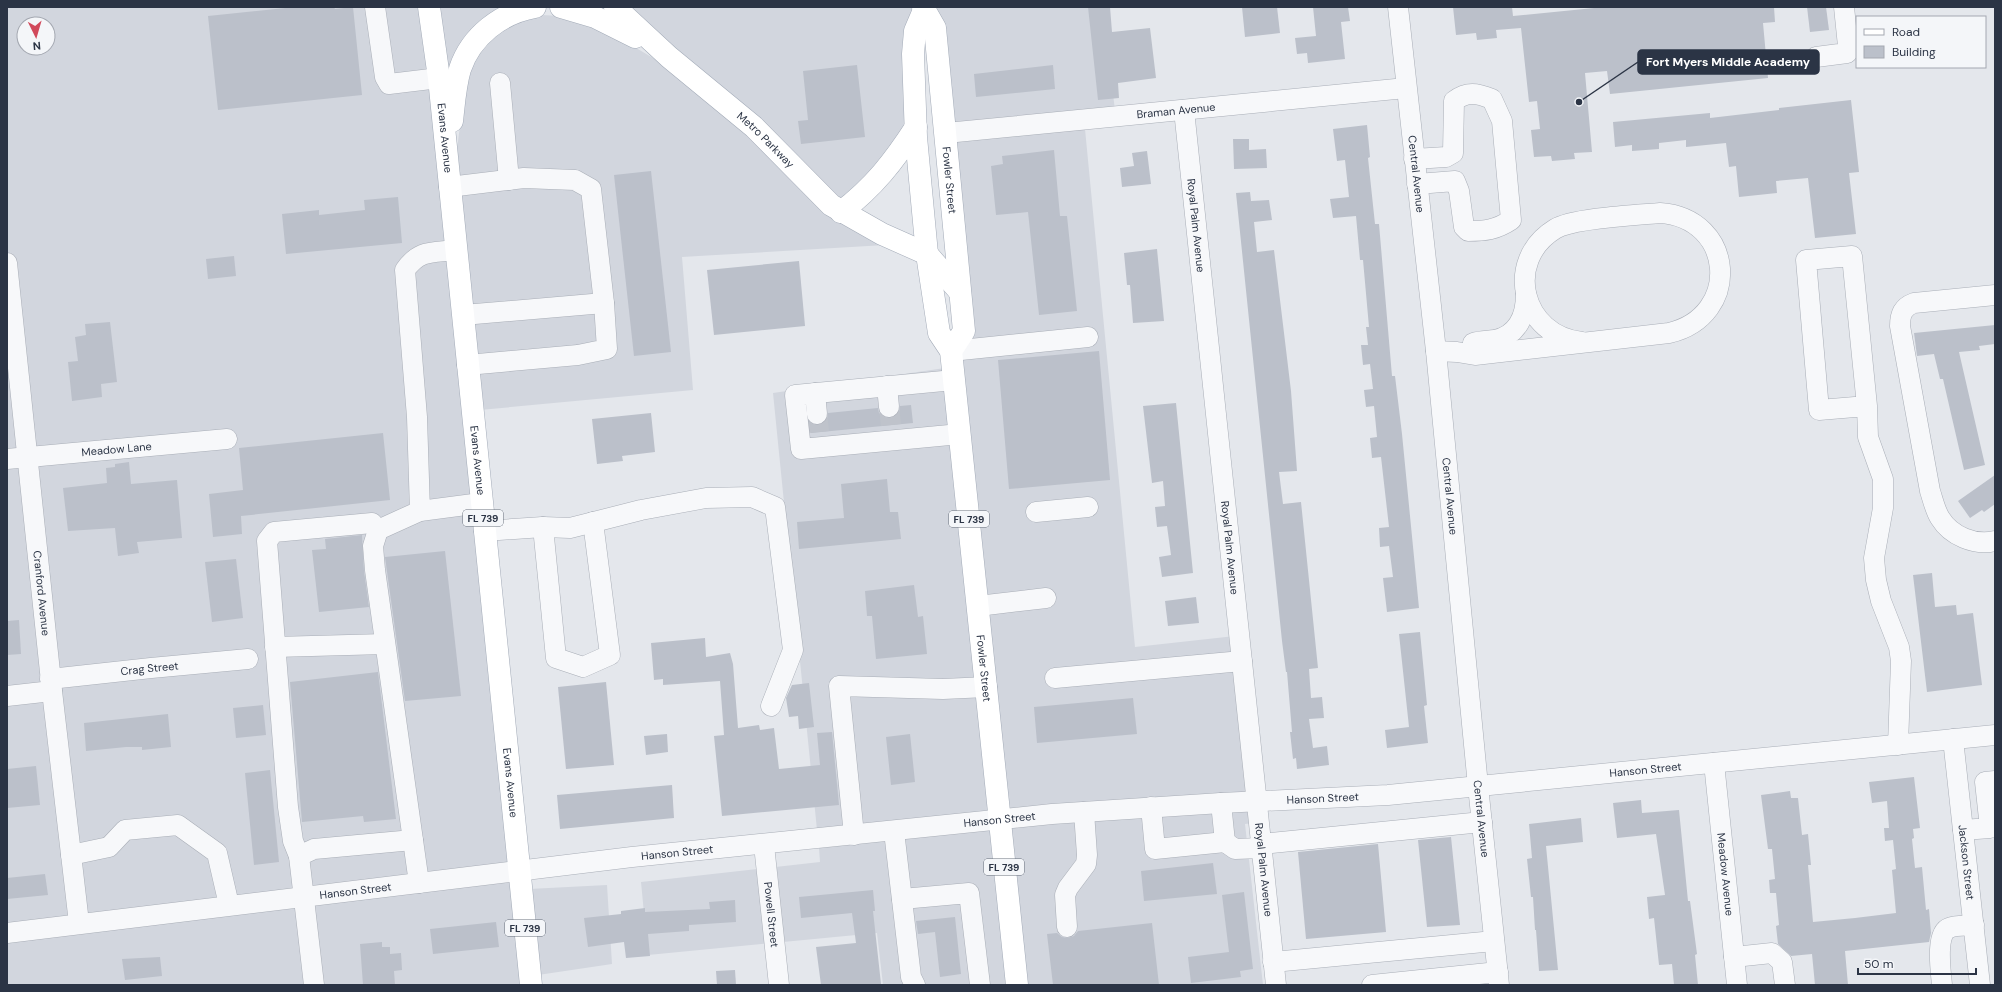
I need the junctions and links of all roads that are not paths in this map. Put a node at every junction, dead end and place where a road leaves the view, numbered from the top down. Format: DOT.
graph roads {
  1 [pos="375,7"];
  2 [pos="429,7"];
  3 [pos="535,7"];
  4 [pos="562,7"];
  5 [pos="615,7"];
  6 [pos="1398,7"];
  7 [pos="1844,7"];
  8 [pos="924,8"];
  9 [pos="915,31"];
  10 [pos="669,57"];
  11 [pos="1816,57"];
  12 [pos="439,78"];
  13 [pos="500,83"];
  14 [pos="1406,88"];
  15 [pos="1184,110"];
  16 [pos="916,127"];
  17 [pos="946,132"];
  18 [pos="1453,153"];
  19 [pos="1414,159"];
  20 [pos="447,164"];
  21 [pos="509,180"];
  22 [pos="1455,181"];
  23 [pos="1417,184"];
  24 [pos="449,187"];
  25 [pos="841,212"];
  26 [pos="456,250"];
  27 [pos="927,254"];
  28 [pos="7,263"];
  29 [pos="960,292"];
  30 [pos="1526,294"];
  31 [pos="1995,295"];
  32 [pos="604,303"];
  33 [pos="463,315"];
  34 [pos="1088,338"];
  35 [pos="1582,342"];
  36 [pos="951,351"];
  37 [pos="1436,351"];
  38 [pos="1457,352"];
  39 [pos="467,366"];
  40 [pos="954,380"];
  41 [pos="887,386"];
  42 [pos="815,393"];
  43 [pos="1867,406"];
  44 [pos="891,424"];
  45 [pos="819,431"];
  46 [pos="960,434"];
  47 [pos="227,439"];
  48 [pos="28,457"];
  49 [pos="7,459"];
  50 [pos="481,503"];
  51 [pos="1088,507"];
  52 [pos="420,511"];
  53 [pos="1036,512"];
  54 [pos="593,522"];
  55 [pos="543,527"];
  56 [pos="378,530"];
  57 [pos="484,531"];
  58 [pos="1995,541"];
  59 [pos="1046,598"];
  60 [pos="978,606"];
  61 [pos="385,644"];
  62 [pos="275,647"];
  63 [pos="248,660"];
  64 [pos="1242,661"];
  65 [pos="1055,678"];
  66 [pos="51,685"];
  67 [pos="987,687"];
  68 [pos="7,696"];
  69 [pos="771,706"];
  70 [pos="1995,735"];
  71 [pos="1952,739"];
  72 [pos="1898,745"];
  73 [pos="1714,763"];
  74 [pos="1995,781"];
  75 [pos="1478,786"];
  76 [pos="1256,801"];
  77 [pos="1221,803"];
  78 [pos="1151,807"];
  79 [pos="1084,812"];
  80 [pos="1000,820"];
  81 [pos="1482,822"];
  82 [pos="1963,830"];
  83 [pos="894,831"];
  84 [pos="854,835"];
  85 [pos="413,840"];
  86 [pos="1225,842"];
  87 [pos="764,845"];
  88 [pos="1261,846"];
  89 [pos="71,855"];
  90 [pos="300,856"];
  91 [pos="518,872"];
  92 [pos="419,883"];
  93 [pos="305,896"];
  94 [pos="902,899"];
  95 [pos="229,905"];
  96 [pos="79,923"];
  97 [pos="1974,925"];
  98 [pos="1067,927"];
  99 [pos="7,933"];
  100 [pos="1494,941"];
  101 [pos="1734,957"];
  102 [pos="1273,962"];
  103 [pos="1499,978"];
  104 [pos="314,985"];
  105 [pos="531,985"];
  106 [pos="779,985"];
  107 [pos="915,985"];
  108 [pos="980,985"];
  109 [pos="1016,985"];
  110 [pos="1276,985"];
  111 [pos="1372,985"];
  112 [pos="1737,985"];
  113 [pos="1785,985"];
  114 [pos="1942,985"];
  115 [pos="1980,985"];
  1 -- 12 [label="street"];
  2 -- 12 [label="main road, Evans Avenue / FL 739"];
  3 -- 20 [label="main road"];
  4 -- 10 [label="main road"];
  5 -- 10 [label="main road, Metro Parkway"];
  6 -- 14 [label="street, Central Avenue"];
  7 -- 11 [label="street"];
  8 -- 9 [label="main road, Fowler Street"];
  8 -- 17 [label="main road, Fowler Street"];
  9 -- 16 [label="main road, Fowler Street"];
  9 -- 17 [label="main road"];
  10 -- 25 [label="main road, Metro Parkway"];
  12 -- 20 [label="main road, Evans Avenue / FL 739"];
  13 -- 21 [label="street"];
  14 -- 15 [label="street, Braman Avenue"];
  14 -- 19 [label="street, Central Avenue"];
  15 -- 17 [label="street, Braman Avenue"];
  15 -- 64 [label="street, Royal Palm Avenue"];
  16 -- 25 [label="main road"];
  16 -- 27 [label="main road, Fowler Street"];
  17 -- 29 [label="main road, Fowler Street"];
  18 -- 19 [label="street"];
  18 -- 22 [label="street"];
  18 -- 22 [label="street"];
  19 -- 23 [label="street, Central Avenue"];
  20 -- 24 [label="main road, Evans Avenue / FL 739"];
  21 -- 24 [label="street"];
  21 -- 32 [label="street"];
  22 -- 23 [label="street"];
  23 -- 37 [label="street, Central Avenue"];
  24 -- 26 [label="main road, Evans Avenue / FL 739"];
  25 -- 27 [label="main road, Metro Parkway"];
  26 -- 33 [label="main road, Evans Avenue / FL 739"];
  26 -- 52 [label="street"];
  27 -- 29 [label="main road"];
  27 -- 36 [label="main road, Fowler Street"];
  28 -- 48 [label="street, Cranford Avenue"];
  29 -- 36 [label="main road, Fowler Street"];
  30 -- 35 [label="street"];
  30 -- 35 [label="street"];
  30 -- 38 [label="street"];
  31 -- 58 [label="street"];
  32 -- 33 [label="street"];
  32 -- 39 [label="street"];
  33 -- 39 [label="main road, Evans Avenue / FL 739"];
  34 -- 36 [label="street"];
  35 -- 38 [label="street"];
  36 -- 40 [label="main road, Fowler Street / FL 739"];
  37 -- 38 [label="street"];
  37 -- 75 [label="street, Central Avenue"];
  39 -- 50 [label="main road, Evans Avenue / FL 739"];
  40 -- 41 [label="street"];
  40 -- 46 [label="main road, Fowler Street / FL 739"];
  41 -- 42 [label="street"];
  41 -- 44 [label="street"];
  42 -- 45 [label="street"];
  42 -- 45 [label="street"];
  43 -- 43 [label="street"];
  43 -- 72 [label="street"];
  44 -- 45 [label="street"];
  44 -- 46 [label="street"];
  46 -- 60 [label="main road, Fowler Street / FL 739"];
  47 -- 48 [label="street, Meadow Lane"];
  48 -- 49 [label="street, Meadow Lane"];
  48 -- 66 [label="street, Cranford Avenue"];
  50 -- 52 [label="street"];
  50 -- 57 [label="main road, Evans Avenue / FL 739"];
  51 -- 53 [label="street"];
  52 -- 56 [label="street"];
  54 -- 55 [label="street"];
  54 -- 55 [label="street"];
  54 -- 69 [label="street"];
  55 -- 57 [label="street"];
  56 -- 61 [label="street"];
  56 -- 62 [label="street"];
  57 -- 91 [label="main road, Evans Avenue / FL 739"];
  59 -- 60 [label="street"];
  60 -- 67 [label="main road, Fowler Street / FL 739"];
  61 -- 62 [label="street"];
  61 -- 85 [label="street"];
  62 -- 90 [label="street"];
  63 -- 66 [label="street, Crag Street"];
  64 -- 65 [label="street"];
  64 -- 76 [label="street, Royal Palm Avenue"];
  66 -- 68 [label="street, Crag Street"];
  66 -- 89 [label="street, Cranford Avenue"];
  67 -- 80 [label="main road, Fowler Street / FL 739"];
  67 -- 84 [label="street"];
  70 -- 71 [label="street, Hanson Street"];
  71 -- 72 [label="street, Hanson Street"];
  71 -- 82 [label="street, Jackson Street"];
  72 -- 73 [label="street, Hanson Street"];
  73 -- 75 [label="street, Hanson Street"];
  73 -- 101 [label="street, Meadow Avenue"];
  74 -- 82 [label="street"];
  75 -- 76 [label="street, Hanson Street"];
  75 -- 81 [label="street, Central Avenue"];
  76 -- 77 [label="street, Hanson Street"];
  76 -- 88 [label="street, Royal Palm Avenue"];
  77 -- 78 [label="street, Hanson Street"];
  77 -- 86 [label="street"];
  78 -- 79 [label="street, Hanson Street"];
  78 -- 86 [label="street"];
  79 -- 80 [label="street, Hanson Street"];
  79 -- 98 [label="street"];
  80 -- 83 [label="street, Hanson Street"];
  80 -- 109 [label="main road, Fowler Street / FL 739"];
  81 -- 88 [label="street"];
  81 -- 100 [label="street, Central Avenue"];
  82 -- 97 [label="street, Jackson Street"];
  83 -- 84 [label="street, Hanson Street"];
  83 -- 94 [label="street"];
  84 -- 87 [label="street, Hanson Street"];
  85 -- 90 [label="street"];
  85 -- 92 [label="street"];
  86 -- 88 [label="street"];
  87 -- 91 [label="street, Hanson Street"];
  87 -- 106 [label="street, Powell Street"];
  88 -- 102 [label="street, Royal Palm Avenue"];
  89 -- 95 [label="street"];
  89 -- 96 [label="street, Cranford Avenue"];
  90 -- 93 [label="street"];
  91 -- 92 [label="street, Hanson Street"];
  91 -- 105 [label="main road, Evans Avenue / FL 739"];
  92 -- 93 [label="street, Hanson Street"];
  93 -- 95 [label="street, Hanson Street"];
  93 -- 104 [label="street"];
  94 -- 107 [label="street"];
  94 -- 108 [label="street"];
  95 -- 96 [label="street, Hanson Street"];
  96 -- 99 [label="street, Hanson Street"];
  97 -- 114 [label="street"];
  97 -- 115 [label="street, Jackson Street"];
  100 -- 102 [label="street"];
  100 -- 103 [label="street, Central Avenue"];
  101 -- 112 [label="street, Meadow Avenue"];
  101 -- 113 [label="street"];
  102 -- 110 [label="street, Royal Palm Avenue"];
  103 -- 111 [label="street"];
}
